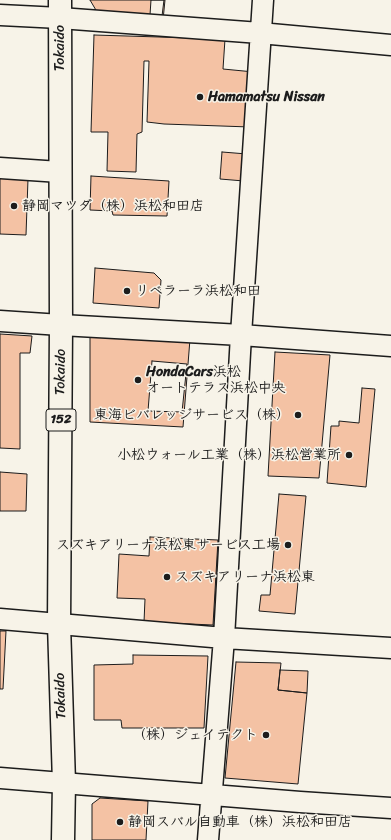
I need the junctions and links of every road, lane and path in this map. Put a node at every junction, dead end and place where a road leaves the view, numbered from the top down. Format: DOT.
graph roads {
  1 [pos="263,0"];
  2 [pos="60,9"];
  3 [pos="0,15"];
  4 [pos="260,33"];
  5 [pos="391,45"];
  6 [pos="0,168"];
  7 [pos="60,172"];
  8 [pos="0,321"];
  9 [pos="61,325"];
  10 [pos="241,335"];
  11 [pos="391,346"];
  12 [pos="0,619"];
  13 [pos="59,624"];
  14 [pos="224,638"];
  15 [pos="391,648"];
  16 [pos="0,778"];
  17 [pos="64,783"];
  18 [pos="212,795"];
  19 [pos="391,808"];
  20 [pos="63,840"];
  21 [pos="208,840"];
  1 -- 4 [label="street"];
  2 -- 3 [label="street"];
  2 -- 4 [label="street"];
  2 -- 7 [label="highway, Tokaido / 152"];
  4 -- 5 [label="street"];
  4 -- 10 [label="street"];
  6 -- 7 [label="street"];
  7 -- 9 [label="highway, Tokaido / 152"];
  8 -- 9 [label="street"];
  9 -- 10 [label="street"];
  9 -- 13 [label="highway, Tokaido / 152"];
  10 -- 11 [label="street"];
  10 -- 14 [label="street"];
  12 -- 13 [label="street"];
  13 -- 14 [label="street"];
  13 -- 17 [label="highway, Tokaido / 152"];
  14 -- 15 [label="street"];
  14 -- 18 [label="street"];
  16 -- 17 [label="street"];
  17 -- 18 [label="street"];
  17 -- 20 [label="highway, Tokaido / 152"];
  18 -- 19 [label="street"];
  18 -- 21 [label="street"];
}
